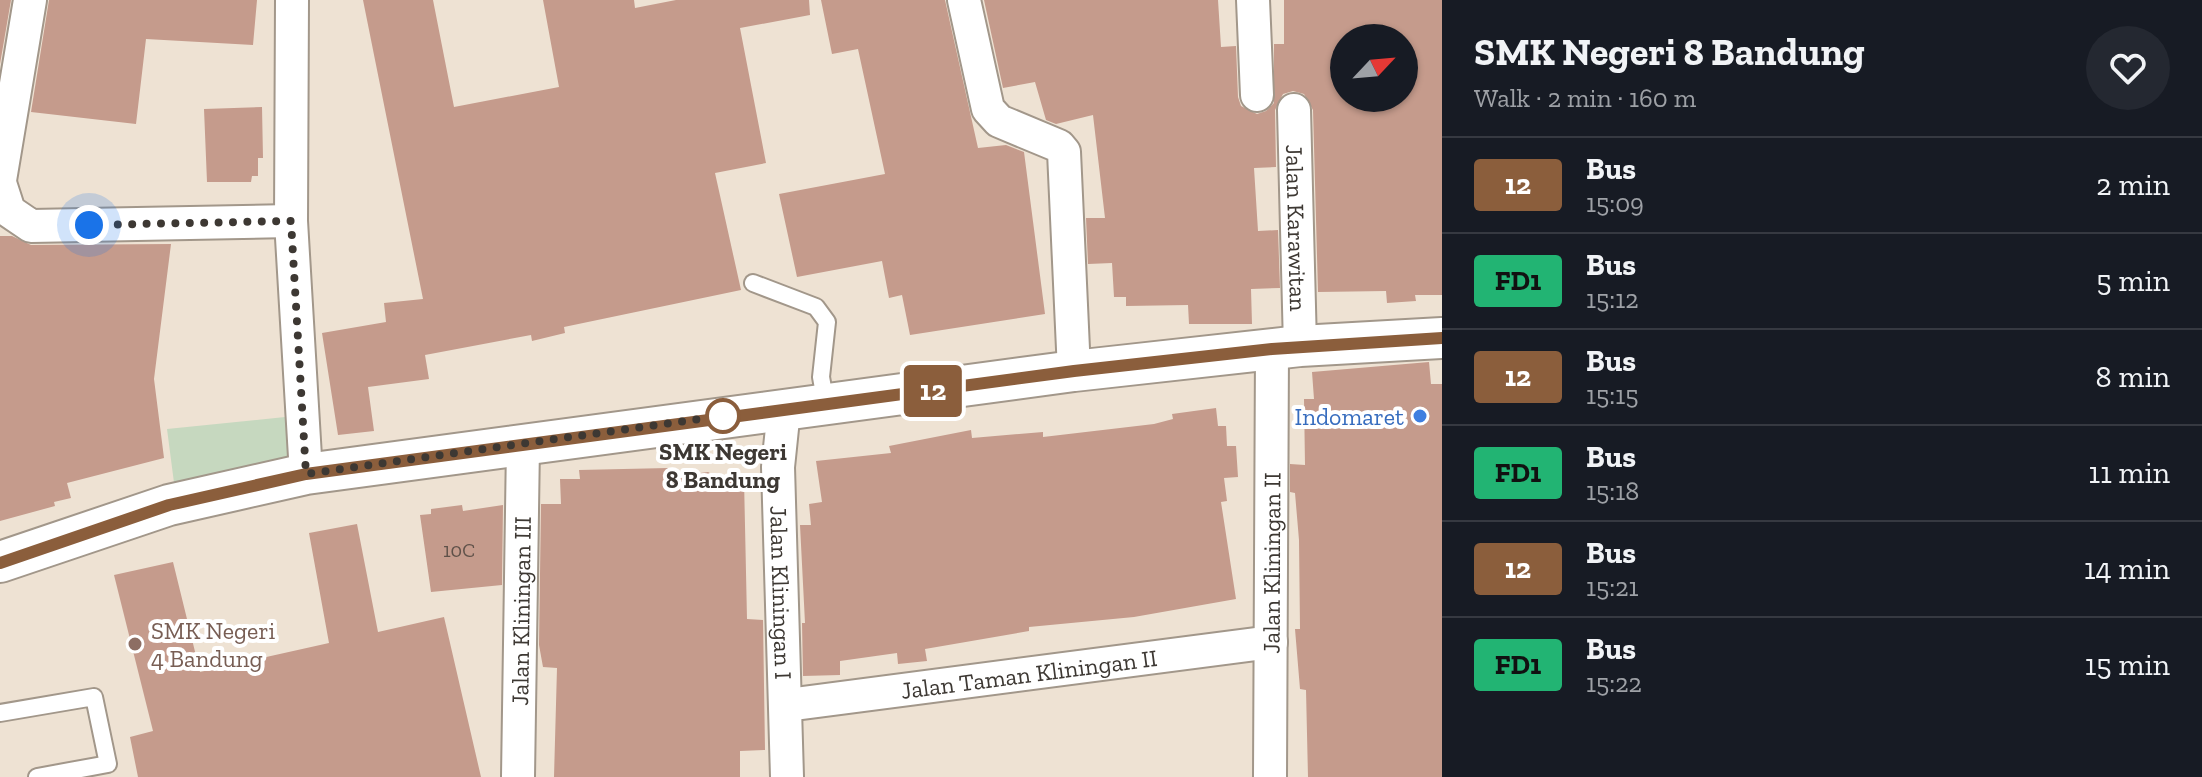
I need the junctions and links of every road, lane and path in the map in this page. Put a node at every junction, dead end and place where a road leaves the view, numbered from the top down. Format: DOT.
graph roads {
  1 [pos="30,0"];
  2 [pos="292,0"];
  3 [pos="964,0"];
  4 [pos="1253,0"];
  5 [pos="1257,95"];
  6 [pos="1294,110"];
  7 [pos="0,182"];
  8 [pos="291,221"];
  9 [pos="753,283"];
  10 [pos="1442,338"];
  11 [pos="1286,348"];
  12 [pos="1074,371"];
  13 [pos="826,405"];
  14 [pos="784,409"];
  15 [pos="523,445"];
  16 [pos="306,474"];
  17 [pos="0,562"];
  18 [pos="1271,642"];
  19 [pos="787,705"];
  20 [pos="0,713"];
  21 [pos="37,777"];
  22 [pos="518,777"];
  23 [pos="787,777"];
  24 [pos="1270,777"];
  1 -- 7 [label="street"];
  2 -- 8 [label="street"];
  3 -- 12 [label="street"];
  4 -- 5 [label="street"];
  6 -- 11 [label="street, Jalan Karawitan"];
  7 -- 8 [label="street"];
  8 -- 16 [label="street"];
  9 -- 13 [label="lane"];
  10 -- 11 [label="street"];
  11 -- 12 [label="street"];
  11 -- 18 [label="street, Jalan Kliningan II"];
  12 -- 13 [label="street"];
  13 -- 14 [label="street"];
  14 -- 15 [label="street"];
  14 -- 19 [label="street, Jalan Kliningan I"];
  15 -- 16 [label="street"];
  15 -- 22 [label="street, Jalan Kliningan III"];
  16 -- 17 [label="street"];
  18 -- 19 [label="street, Jalan Taman Kliningan II"];
  18 -- 24 [label="street, Jalan Kliningan II"];
  19 -- 23 [label="street, Jalan Kliningan I"];
  20 -- 21 [label="lane"];
}
